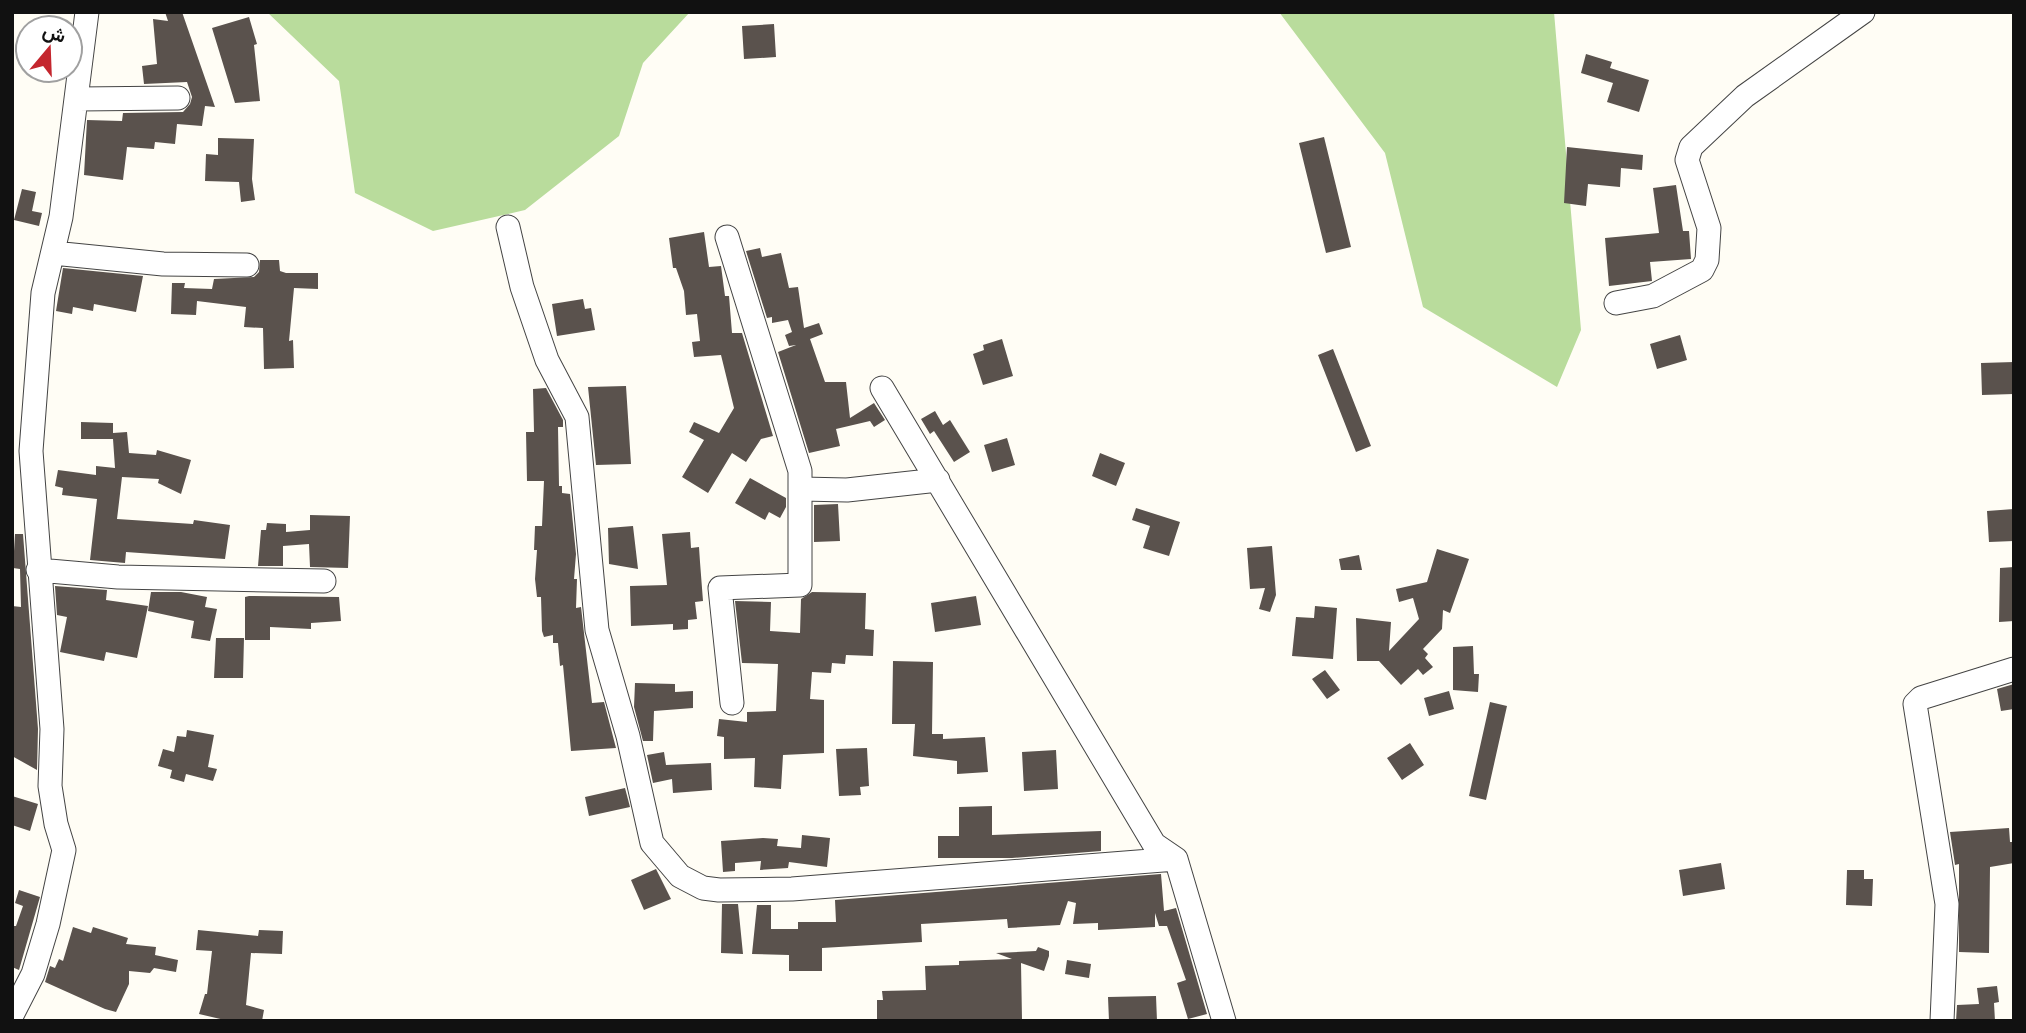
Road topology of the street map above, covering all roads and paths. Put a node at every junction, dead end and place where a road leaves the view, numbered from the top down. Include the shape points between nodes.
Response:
1 (87, 12) edge
2 (1863, 12) edge
3 (178, 98) dead end
4 (78, 99) junction
5 (508, 227) dead end
6 (727, 237) dead end
7 (52, 253) junction
8 (247, 264) dead end
9 (1616, 303) dead end
10 (882, 388) dead end
11 (938, 480) junction
12 (802, 489) junction
13 (38, 570) junction
14 (324, 581) dead end
15 (2014, 669) edge
16 (732, 703) dead end
17 (1176, 859) junction
18 (12, 1015) edge
19 (1224, 1021) edge
20 (1942, 1021) edge

1 - 4 street
2 - 9 street via 1745,96 1690,147 1687,160 1709,228 1707,260 1702,270 1653,296
3 - 4 street
4 - 7 street
5 - 17 street via 547,360 577,416 597,630 628,736 652,843 680,876 703,888 719,890 792,889
6 - 12 street
7 - 8 street via 163,264
7 - 13 street via 41,306 31,438
10 - 11 street
11 - 12 street via 847,490
11 - 17 street via 1154,844
12 - 16 street via 800,585 720,588
13 - 14 street via 118,577
13 - 18 street via 52,729 50,786 64,850 33,974
15 - 20 street via 1915,704 1947,904
17 - 19 street

